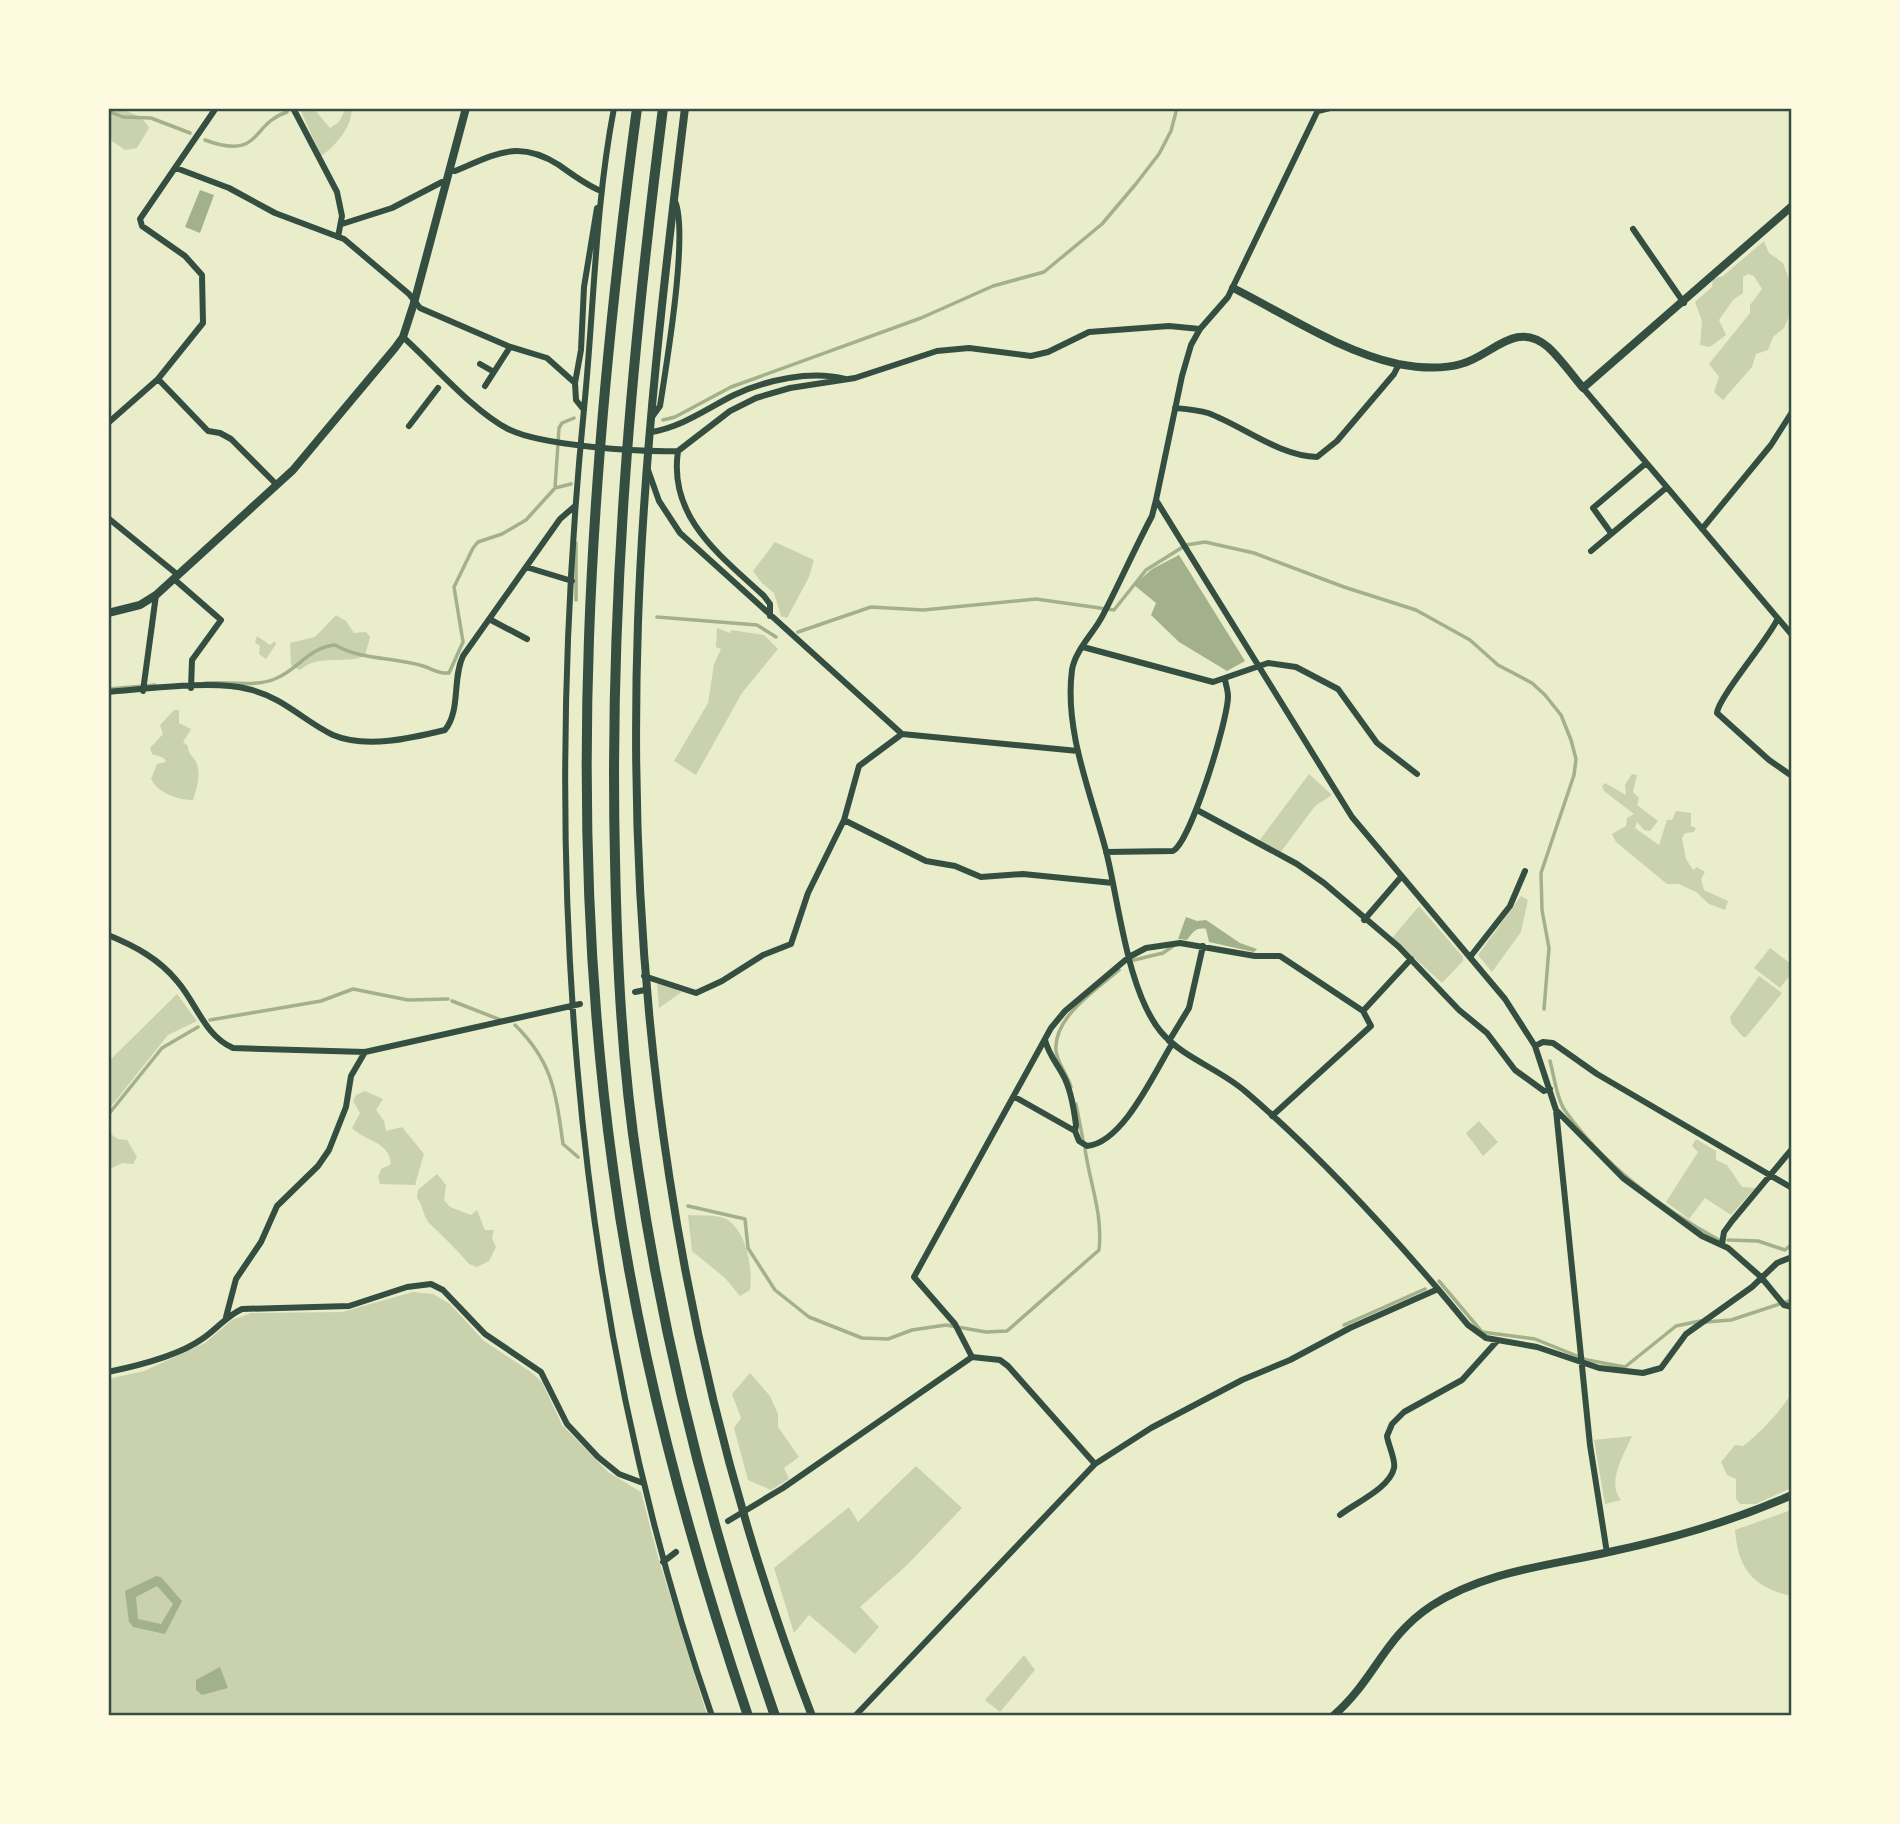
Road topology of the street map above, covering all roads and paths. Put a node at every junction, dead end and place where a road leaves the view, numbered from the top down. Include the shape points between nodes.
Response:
1 (216, 108) edge
2 (293, 108) edge
3 (466, 108) edge
4 (614, 108) edge
5 (637, 108) edge
6 (663, 108) edge
7 (685, 108) edge
8 (1330, 108) edge
9 (1319, 110) edge
10 (176, 168) junction
11 (450, 170) junction
12 (446, 183) junction
13 (601, 194) junction
14 (1791, 206) edge
15 (342, 224) junction
16 (1633, 229) dead end
17 (338, 237) junction
18 (1233, 288) junction
19 (414, 303) junction
20 (1684, 303) junction
21 (1200, 329) junction
22 (403, 337) junction
23 (510, 347) junction
24 (480, 364) dead end
25 (1399, 364) junction
26 (494, 372) junction
27 (158, 379) junction
28 (845, 379) junction
29 (575, 383) junction
30 (485, 386) dead end
31 (438, 388) dead end
32 (1583, 388) junction
33 (1175, 408) junction
34 (584, 410) junction
35 (1791, 412) edge
36 (108, 423) edge
37 (409, 426) dead end
38 (651, 432) junction
39 (674, 451) junction
40 (1646, 464) junction
41 (648, 470) junction
42 (277, 485) junction
43 (1666, 488) junction
44 (1156, 500) junction
45 (575, 506) junction
46 (108, 518) edge
47 (1702, 529) junction
48 (1612, 533) junction
49 (1591, 551) dead end
50 (526, 567) junction
51 (176, 577) junction
52 (572, 581) junction
53 (156, 595) junction
54 (108, 613) edge
55 (770, 616) junction
56 (491, 620) junction
57 (1777, 620) junction
58 (1791, 635) edge
59 (527, 639) dead end
60 (1083, 646) junction
61 (1258, 666) junction
62 (1225, 680) junction
63 (191, 684) junction
64 (143, 691) junction
65 (108, 692) edge
66 (902, 734) junction
67 (1078, 751) junction
68 (1417, 774) dead end
69 (1791, 776) edge
70 (1197, 810) junction
71 (844, 820) junction
72 (1106, 852) junction
73 (1525, 871) dead end
74 (1401, 877) junction
75 (1113, 883) junction
76 (1364, 920) junction
77 (108, 936) edge
78 (1203, 946) junction
79 (1129, 957) junction
80 (1470, 957) junction
81 (1411, 959) junction
82 (644, 976) junction
83 (576, 1005) junction
84 (1363, 1012) junction
85 (1045, 1040) junction
86 (1170, 1042) junction
87 (1535, 1046) junction
88 (365, 1052) junction
89 (1550, 1089) junction
90 (1015, 1097) junction
91 (1556, 1110) junction
92 (1272, 1116) junction
93 (1075, 1131) junction
94 (1791, 1149) edge
95 (1771, 1175) junction
96 (1791, 1188) edge
97 (1722, 1244) junction
98 (1791, 1257) edge
99 (1761, 1277) junction
100 (1438, 1289) junction
101 (1786, 1305) edge
102 (226, 1317) junction
103 (1497, 1340) junction
104 (972, 1357) junction
105 (1581, 1362) junction
106 (108, 1372) edge
107 (1094, 1464) junction
108 (643, 1483) junction
109 (1791, 1495) edge
110 (743, 1512) junction
111 (1340, 1515) dead end
112 (728, 1521) dead end
113 (676, 1552) dead end
114 (1607, 1553) junction
115 (663, 1562) junction
116 (712, 1716) edge
117 (748, 1716) edge
118 (775, 1716) edge
119 (812, 1716) edge
120 (855, 1716) edge
121 (1333, 1716) edge

1 - 10 street
2 - 15 street via 337,191
3 - 11 street
4 - 13 street
5 - 117 highway via 601,429 589,644 594,982 612,1168 632,1285 683,1506
6 - 118 highway via 620,523 612,769 617,965 637,1166 679,1392 714,1526
7 - 38 street
8 - 9 street
9 - 18 street
10 - 17 street via 229,188 275,214
10 - 27 street via 140,222 202,275 203,323
11 - 12 street
11 - 13 street via 507,150 521,150 544,156
12 - 15 street
12 - 19 street
13 - 29 street via 584,287
13 - 34 street
14 - 20 street
15 - 17 street
16 - 20 street
17 - 19 street via 409,294
18 - 21 street
18 - 25 street via 1370,356
19 - 22 street
19 - 23 street
20 - 32 street
21 - 28 street via 1169,326 1089,332 1031,356 969,348 937,351
21 - 33 street via 1187,357
22 - 39 street via 497,422 524,435 542,441
22 - 42 street
23 - 26 street
23 - 29 street via 553,361
24 - 26 street
25 - 32 street via 1449,367 1471,361 1503,340 1524,338 1548,347
25 - 33 street via 1337,441 1317,457 1268,442 1206,412
26 - 30 street
27 - 36 street
27 - 42 street via 208,431 231,439
28 - 38 street via 831,375 776,382 739,393 682,424
28 - 39 street via 756,398
29 - 34 street via 576,400
31 - 37 street
32 - 40 street
33 - 44 street
34 - 45 street
35 - 47 street via 1771,445
38 - 41 street
39 - 55 street via 679,492 690,522 764,596
40 - 43 street
40 - 48 street via 1593,508
41 - 55 street via 659,501 680,533
41 - 82 street via 637,628
42 - 51 street
43 - 47 street
43 - 48 street
44 - 60 street via 1103,615
44 - 61 street
45 - 50 street via 560,519
45 - 52 street
46 - 51 street
47 - 57 street
48 - 49 street
50 - 52 street
50 - 56 street
51 - 53 street
51 - 63 street via 221,620 192,660
52 - 83 street via 566,764
53 - 54 street via 140,606
53 - 64 street
55 - 66 street
56 - 59 street
56 - 63 street via 458,665 445,730 364,741 333,735 288,705 249,689
57 - 58 street
57 - 69 street via 1717,713
60 - 62 street via 1207,681
60 - 67 street via 1072,674
61 - 62 street
61 - 68 street via 1286,663 1338,689 1377,743
61 - 74 street via 1339,798
62 - 70 street via 1227,708
63 - 64 street
64 - 65 street
66 - 67 street
66 - 71 street via 859,766
67 - 72 street
70 - 72 street via 1181,846 1173,851
70 - 76 street via 1311,873
71 - 75 street via 926,861 981,877 1023,874
71 - 82 street via 788,946 696,993
72 - 75 street
73 - 80 street via 1510,906
74 - 76 street
74 - 80 street
75 - 79 street
76 - 81 street
77 - 88 street via 163,966 209,1031 233,1048
78 - 79 street via 1163,944
78 - 84 street via 1280,956
78 - 86 street via 1189,1007
79 - 85 street via 1065,1010
79 - 86 street via 1146,1008
80 - 87 street
81 - 84 street
81 - 89 street via 1487,1033 1515,1070 1544,1091
82 - 110 street via 640,991 677,1236
83 - 88 street
83 - 108 street via 593,1197
84 - 92 street via 1371,1026
85 - 90 street
85 - 93 street via 1050,1059 1068,1088
86 - 92 street via 1232,1081
86 - 93 street via 1131,1112 1107,1138 1087,1146
87 - 89 street
87 - 95 street via 1553,1043 1597,1074
88 - 102 street via 351,1076 346,1107 329,1150 277,1206 261,1242 236,1279
89 - 91 street
90 - 93 street
90 - 104 street via 914,1277 956,1327
91 - 97 street via 1623,1178 1702,1236
91 - 105 street
92 - 100 street via 1356,1196
94 - 95 street
95 - 96 street
95 - 97 street via 1732,1221
97 - 99 street
98 - 99 street
99 - 101 street
99 - 105 street via 1686,1334 1661,1368 1633,1373
100 - 103 street via 1468,1325
100 - 107 street via 1242,1380
102 - 106 street via 202,1339 148,1362
102 - 108 street via 242,1309 263,1307 349,1306 431,1284 443,1290 485,1334 541,1373 567,1424 598,1457 619,1474
103 - 105 street
103 - 111 street via 1462,1380 1397,1418 1387,1436 1395,1466 1392,1472
104 - 107 street via 1000,1360 1008,1366
104 - 110 street
105 - 114 street
107 - 120 street
108 - 115 street
109 - 114 street via 1728,1520
110 - 112 street
110 - 119 street
113 - 115 street
114 - 121 street via 1499,1575 1445,1598 1398,1632 1357,1694
115 - 116 street

